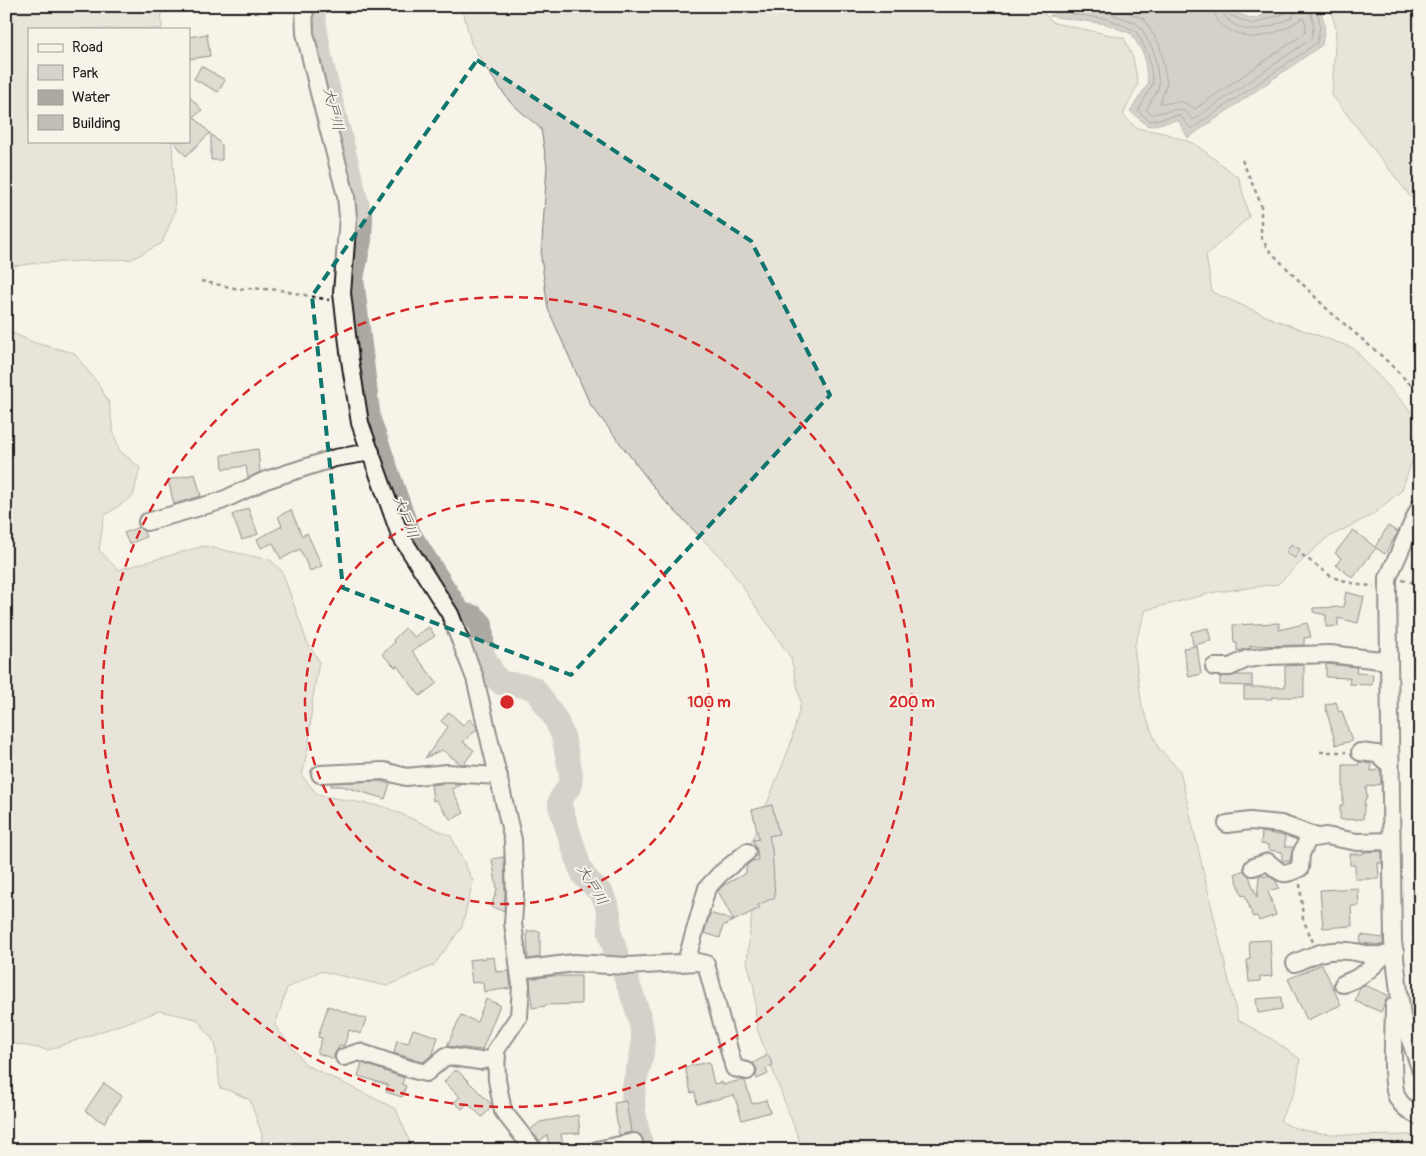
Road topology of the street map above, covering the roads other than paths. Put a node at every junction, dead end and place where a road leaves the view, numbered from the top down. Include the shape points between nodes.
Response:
1 (304, 6) edge
2 (370, 452) junction
3 (1420, 506) edge
4 (147, 522) dead end
5 (1388, 661) junction
6 (1214, 667) dead end
7 (1360, 752) road end
8 (1390, 765) junction
9 (320, 774) dead end
10 (499, 776) junction
11 (1227, 824) dead end
12 (1318, 837) junction
13 (1391, 841) junction
14 (747, 852) dead end
15 (1253, 867) dead end
16 (1388, 955) junction
17 (686, 962) junction
18 (1295, 963) dead end
19 (519, 970) junction
20 (1343, 984) dead end
21 (497, 1056) junction
22 (344, 1057) dead end
23 (1420, 1068) edge
24 (747, 1071) dead end
25 (1420, 1117) edge
26 (634, 1142) dead end
27 (534, 1150) edge
28 (597, 1150) edge

1 - 2 street via 305,33 346,196 348,217 342,293 360,423
2 - 4 street via 335,458 266,480 221,501
2 - 10 street via 400,535 450,614 475,678
3 - 5 street via 1388,578
5 - 6 street via 1330,654 1270,656 1247,659 1230,667
5 - 8 street
7 - 8 street via 1378,754
8 - 13 street
9 - 10 street via 384,771 406,777 447,773
10 - 19 street via 512,840 515,894 512,923
11 - 12 street via 1250,821 1281,824
12 - 13 street via 1357,842
12 - 15 street via 1308,838 1301,854 1300,868 1288,874 1281,873 1268,862
13 - 16 street
14 - 17 street via 707,888
16 - 18 street via 1318,952
16 - 20 street via 1369,972
16 - 23 street via 1402,1017
16 - 25 street via 1396,1096 1408,1111
17 - 19 street via 627,966 574,964
17 - 24 street via 706,964 734,1068
19 - 21 street via 519,1016 496,1050
21 - 22 street via 480,1060 446,1056 426,1073 359,1052
21 - 27 street via 497,1080 503,1111
26 - 28 street

